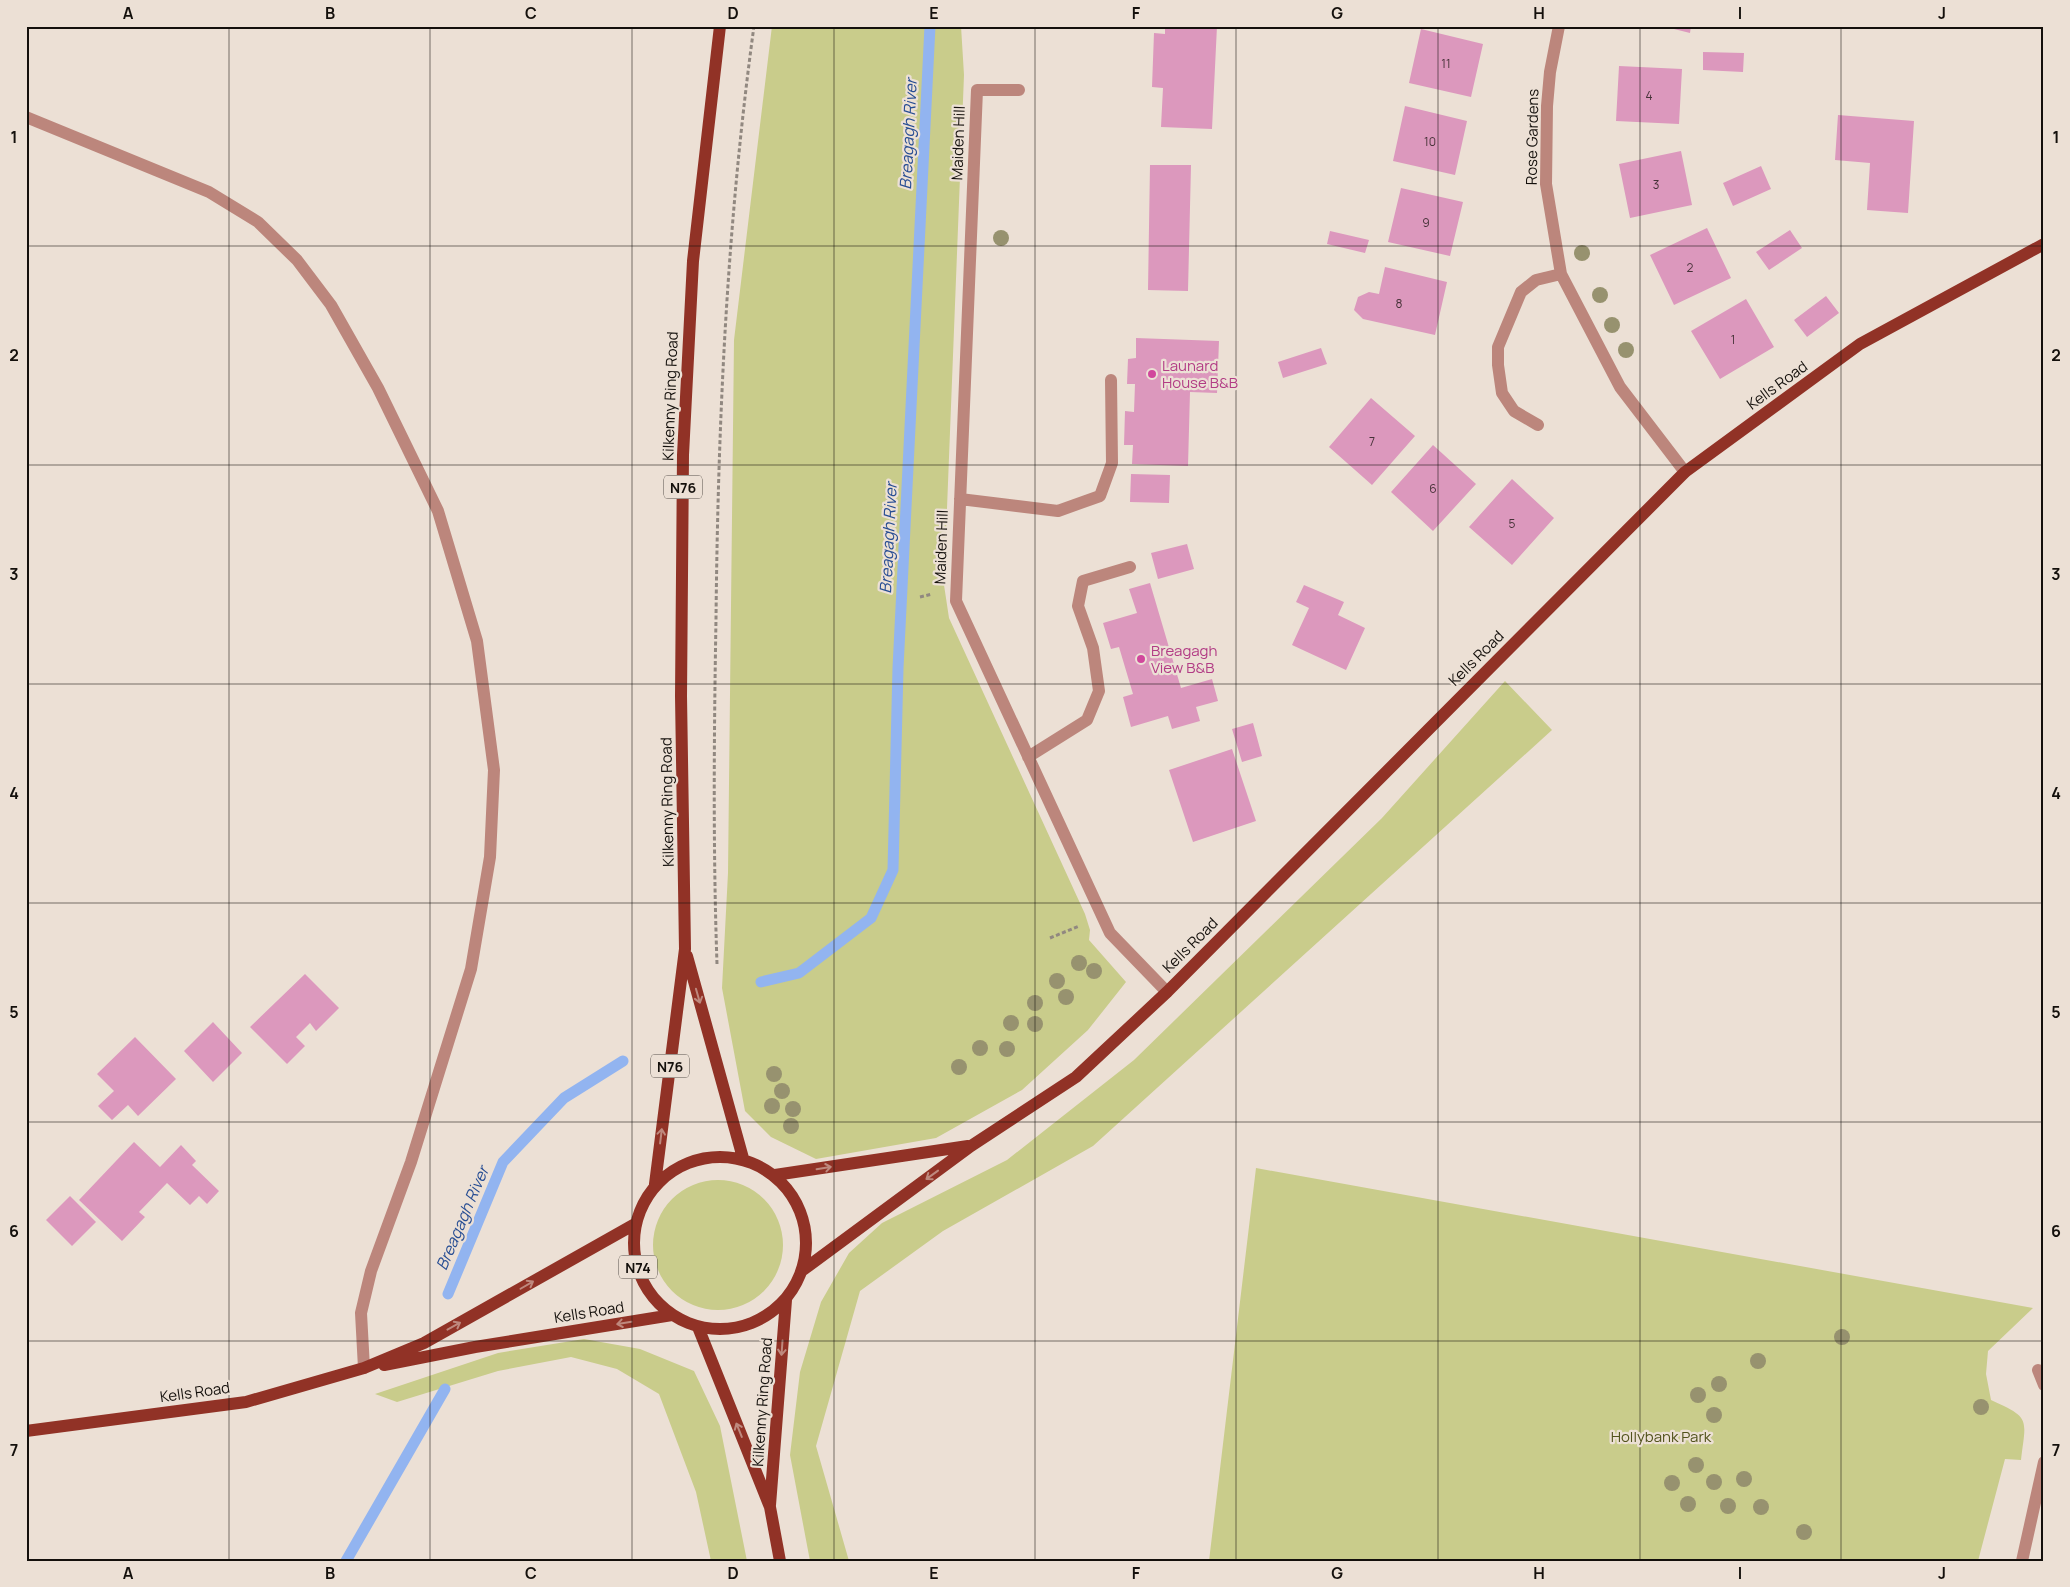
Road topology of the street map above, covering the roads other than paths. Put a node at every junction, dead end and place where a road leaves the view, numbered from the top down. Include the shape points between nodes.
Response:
1 (720, 26) edge
2 (1559, 29) edge
3 (1019, 90) dead end
4 (26, 117) edge
5 (2044, 244) edge
6 (1561, 274) junction
7 (1111, 380) dead end
8 (1538, 425) dead end
9 (1685, 472) junction
10 (960, 499) junction
11 (1130, 567) dead end
12 (1028, 757) junction
13 (685, 949) junction
14 (1167, 992) junction
15 (971, 1146) junction
16 (743, 1158) junction
17 (776, 1175) junction
18 (655, 1184) junction
19 (635, 1224) junction
20 (803, 1270) junction
21 (786, 1300) junction
22 (672, 1315) junction
23 (698, 1327) junction
24 (364, 1368) junction
25 (2038, 1370) dead end
26 (2044, 1385) edge
27 (26, 1431) edge
28 (2044, 1462) edge
29 (770, 1507) junction
30 (780, 1561) edge
31 (2022, 1561) edge

1 - 13 main road, Kilkenny Ring Road / N76 via 693,261 683,455 681,696
2 - 6 street, Rose Gardens via 1547,106 1546,184
3 - 10 street, Maiden Hill via 977,90
4 - 24 street via 209,192 258,222 297,260 331,305 378,388 438,511 477,641 494,770 490,857 471,969 411,1162 371,1271 361,1312
5 - 9 main road, Kells Road via 1860,344
6 - 8 street via 1536,280 1521,292 1498,347 1502,393 1514,410
6 - 9 street, Rose Gardens via 1620,387
7 - 10 street via 1112,463 1100,496 1058,511
9 - 14 main road, Kells Road
10 - 12 street, Maiden Hill via 956,601
11 - 12 street via 1083,581 1078,606 1093,648 1099,690 1088,720
12 - 14 street, Maiden Hill via 1110,933
13 -> 16 main road, Kilkenny Ring Road / N76
18 -> 13 main road, Kilkenny Ring Road / N76
14 - 15 main road, Kells Road via 1076,1076
17 -> 15 main road, Kells Road
15 -> 20 main road, Kells Road
16 - 17 main road, N74
16 - 18 main road, N74 via 716,1155 694,1159
17 - 20 main road, N74 via 796,1200 807,1232
18 - 19 main road, N74
19 - 22 main road, N74 via 635,1261 650,1295
24 -> 19 main road, Kells Road via 424,1343
20 - 21 main road, N74
21 - 23 main road, N74 via 758,1321 745,1326 730,1329
21 -> 29 main road, Kilkenny Ring Road
22 - 23 main road, N74
22 -> 24 main road, Kells Road
29 -> 23 main road, Kilkenny Ring Road
24 - 27 main road, Kells Road via 246,1402
25 - 26 street
28 - 31 street
29 - 30 main road, Kilkenny Ring Road

